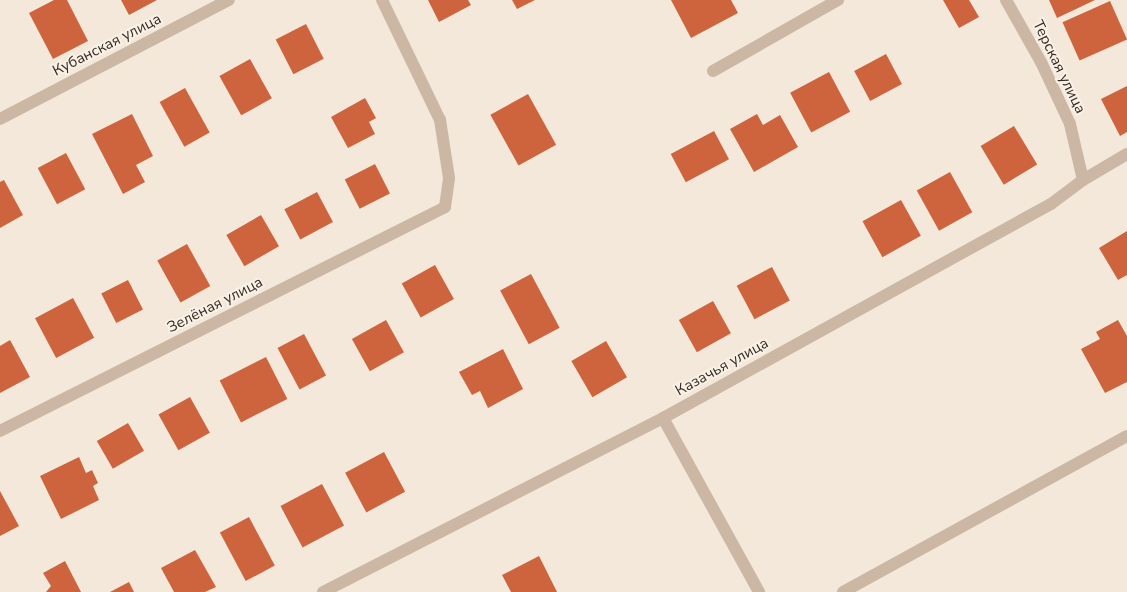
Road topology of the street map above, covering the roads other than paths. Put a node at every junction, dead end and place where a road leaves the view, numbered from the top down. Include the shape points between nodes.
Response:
1 (229, 0) edge
2 (382, 0) edge
3 (838, 0) edge
4 (1006, 0) edge
5 (713, 71) dead end
6 (0, 119) edge
7 (1127, 154) edge
8 (1082, 180) junction
9 (663, 418) junction
10 (0, 431) edge
11 (1127, 436) edge
12 (323, 592) edge
13 (759, 592) edge
14 (844, 592) edge

1 - 6 street, Кубанская улица
2 - 10 street, Зелёная улица via 440,120 449,178 445,207
3 - 5 street
4 - 8 street, Терская улица via 1041,62 1070,124
7 - 8 street, Казачья улица
8 - 9 street, Казачья улица via 1051,204
9 - 12 street, Казачья улица
9 - 13 street
11 - 14 street

